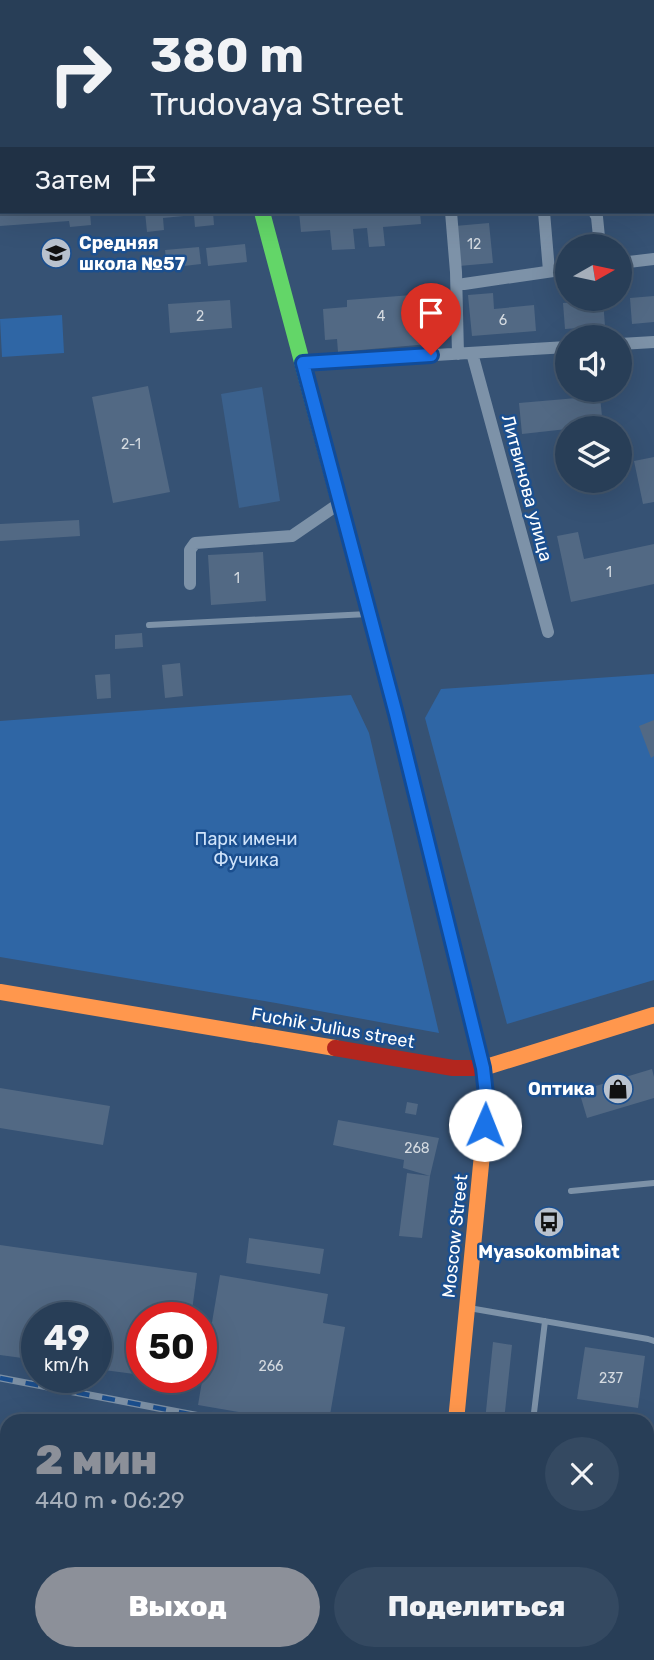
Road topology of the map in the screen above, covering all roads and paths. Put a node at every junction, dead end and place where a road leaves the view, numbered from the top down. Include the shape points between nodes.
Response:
1 (263, 214) edge
2 (451, 214) edge
3 (544, 214) edge
4 (595, 214) edge
5 (599, 234) edge
6 (654, 259) edge
7 (632, 262) edge
8 (555, 270) edge
9 (549, 271) junction
10 (464, 284) dead end
11 (654, 343) edge
12 (632, 344) edge
13 (555, 348) edge
14 (472, 353) junction
15 (458, 354) junction
16 (303, 363) junction
17 (340, 503) junction
18 (190, 584) dead end
19 (370, 614) junction
20 (149, 625) dead end
21 (548, 632) dead end
22 (0, 992) edge
23 (654, 1015) edge
24 (483, 1068) junction
25 (654, 1183) edge
26 (571, 1191) dead end
27 (467, 1308) junction
28 (545, 1321) junction
29 (654, 1341) edge
30 (457, 1414) edge
31 (534, 1414) edge

1 - 16 main road, Moscow Street
2 - 15 street
3 - 9 street
4 - 5 street
6 - 7 street
8 - 9 street
9 - 10 street
11 - 12 street
13 - 14 street
14 - 15 street
14 - 21 street, Литвинова улица
15 - 16 street
16 - 17 main road, Moscow Street
17 - 18 street via 292,536 195,543 190,550
17 - 19 main road, Moscow Street
19 - 20 lane
19 - 24 main road, Moscow Street
22 - 24 main road, Fuchik Julius street via 453,1068
23 - 24 main road, Fuchik Julius street
24 - 27 main road, Moscow Street via 487,1103
25 - 26 lane
27 - 28 lane
27 - 30 main road, Moscow Street
28 - 29 lane
28 - 31 lane

